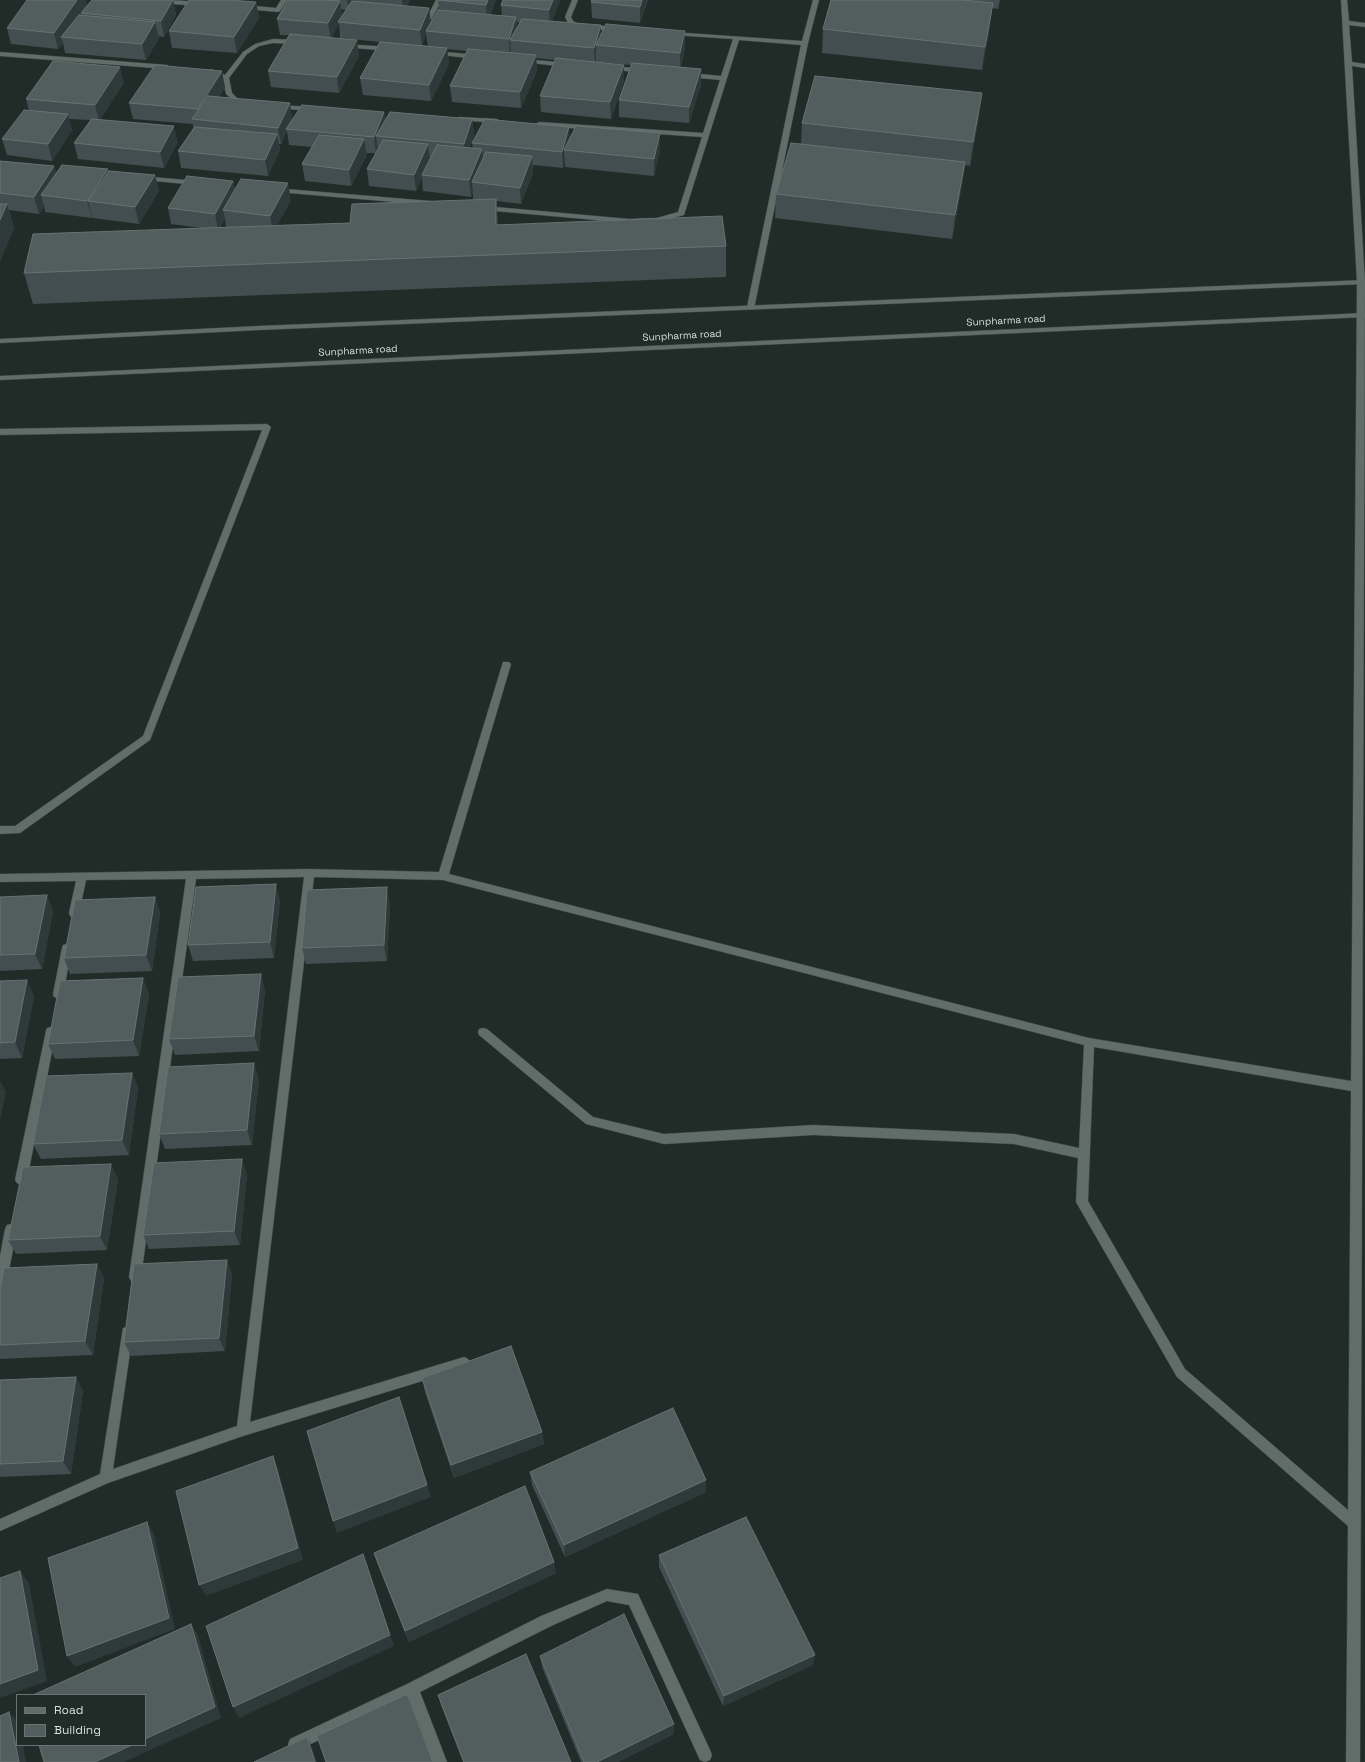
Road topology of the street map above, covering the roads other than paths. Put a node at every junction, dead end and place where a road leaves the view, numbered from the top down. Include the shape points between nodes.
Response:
1 (141, 0) edge
2 (284, 0) edge
3 (439, 0) edge
4 (575, 0) edge
5 (816, 0) edge
6 (1344, 0) edge
7 (210, 5) edge
8 (240, 7) edge
9 (429, 19) edge
10 (1346, 23) junction
11 (1365, 25) edge
12 (626, 29) edge
13 (665, 32) edge
14 (737, 37) junction
15 (309, 43) edge
16 (805, 43) junction
17 (333, 45) edge
18 (397, 50) edge
19 (429, 53) edge
20 (0, 54) edge
21 (485, 58) edge
22 (516, 60) edge
23 (1349, 64) junction
24 (572, 65) edge
25 (1365, 66) edge
26 (173, 68) edge
27 (604, 68) edge
28 (205, 70) edge
29 (652, 72) edge
30 (684, 74) edge
31 (226, 78) junction
32 (723, 78) junction
33 (251, 104) edge
34 (273, 106) edge
35 (320, 109) edge
36 (454, 118) edge
37 (501, 122) edge
38 (532, 124) edge
39 (706, 135) junction
40 (135, 177) edge
41 (207, 184) edge
42 (270, 189) edge
43 (438, 204) edge
44 (477, 208) edge
45 (1363, 282) edge
46 (751, 307) junction
47 (1363, 315) edge
48 (0, 341) edge
49 (0, 378) edge
50 (0, 432) edge
51 (506, 664) dead end
52 (0, 830) edge
53 (310, 873) junction
54 (192, 875) junction
55 (82, 876) junction
56 (443, 876) junction
57 (0, 878) edge
58 (72, 923) edge
59 (69, 938) edge
60 (55, 1008) edge
61 (52, 1023) edge
62 (483, 1032) dead end
63 (1089, 1042) junction
64 (1357, 1087) junction
65 (1084, 1154) junction
66 (18, 1193) edge
67 (14, 1216) edge
68 (0, 1286) edge
69 (133, 1290) edge
70 (128, 1321) edge
71 (464, 1363) edge
72 (243, 1430) junction
73 (106, 1478) junction
74 (1354, 1523) junction
75 (0, 1525) edge
76 (412, 1688) junction
77 (285, 1749) edge
78 (705, 1755) dead end
79 (440, 1762) edge
80 (1353, 1762) edge

1 - 7 street
2 - 8 street via 278,10
3 - 9 street
4 - 12 street via 568,17 570,22 578,26
5 - 16 street
6 - 10 street
10 - 11 street
10 - 23 street
13 - 14 street
14 - 16 street
14 - 32 street
15 - 31 street via 273,41 257,45 245,53
16 - 46 street
17 - 18 street
19 - 21 street
20 - 26 street
22 - 24 street
23 - 25 street
23 - 45 street
27 - 29 street
28 - 31 street
30 - 32 street
31 - 33 street via 229,94 237,102
32 - 39 street
34 - 35 street
36 - 37 street
38 - 39 street
39 - 44 street via 681,213 657,220 628,221
40 - 41 street
42 - 43 street
45 - 46 street, Sunpharma road
45 - 47 street
46 - 48 street, Sunpharma road
47 - 49 street, Sunpharma road
47 - 64 street
50 - 52 street via 267,427 147,738 17,830
51 - 56 street
53 - 54 street
53 - 56 street
53 - 72 street
54 - 55 street
54 - 69 street
55 - 57 street
55 - 58 street
56 - 63 street
59 - 60 street
61 - 66 street
62 - 65 street via 590,1121 664,1140 813,1130 1014,1140
63 - 64 street
63 - 65 street
64 - 74 street
65 - 74 street via 1082,1202 1181,1373
67 - 68 street
70 - 73 street
71 - 72 street
72 - 73 street
73 - 75 street
74 - 80 street
76 - 77 street
76 - 78 street via 546,1621 607,1595 633,1599
76 - 79 street

